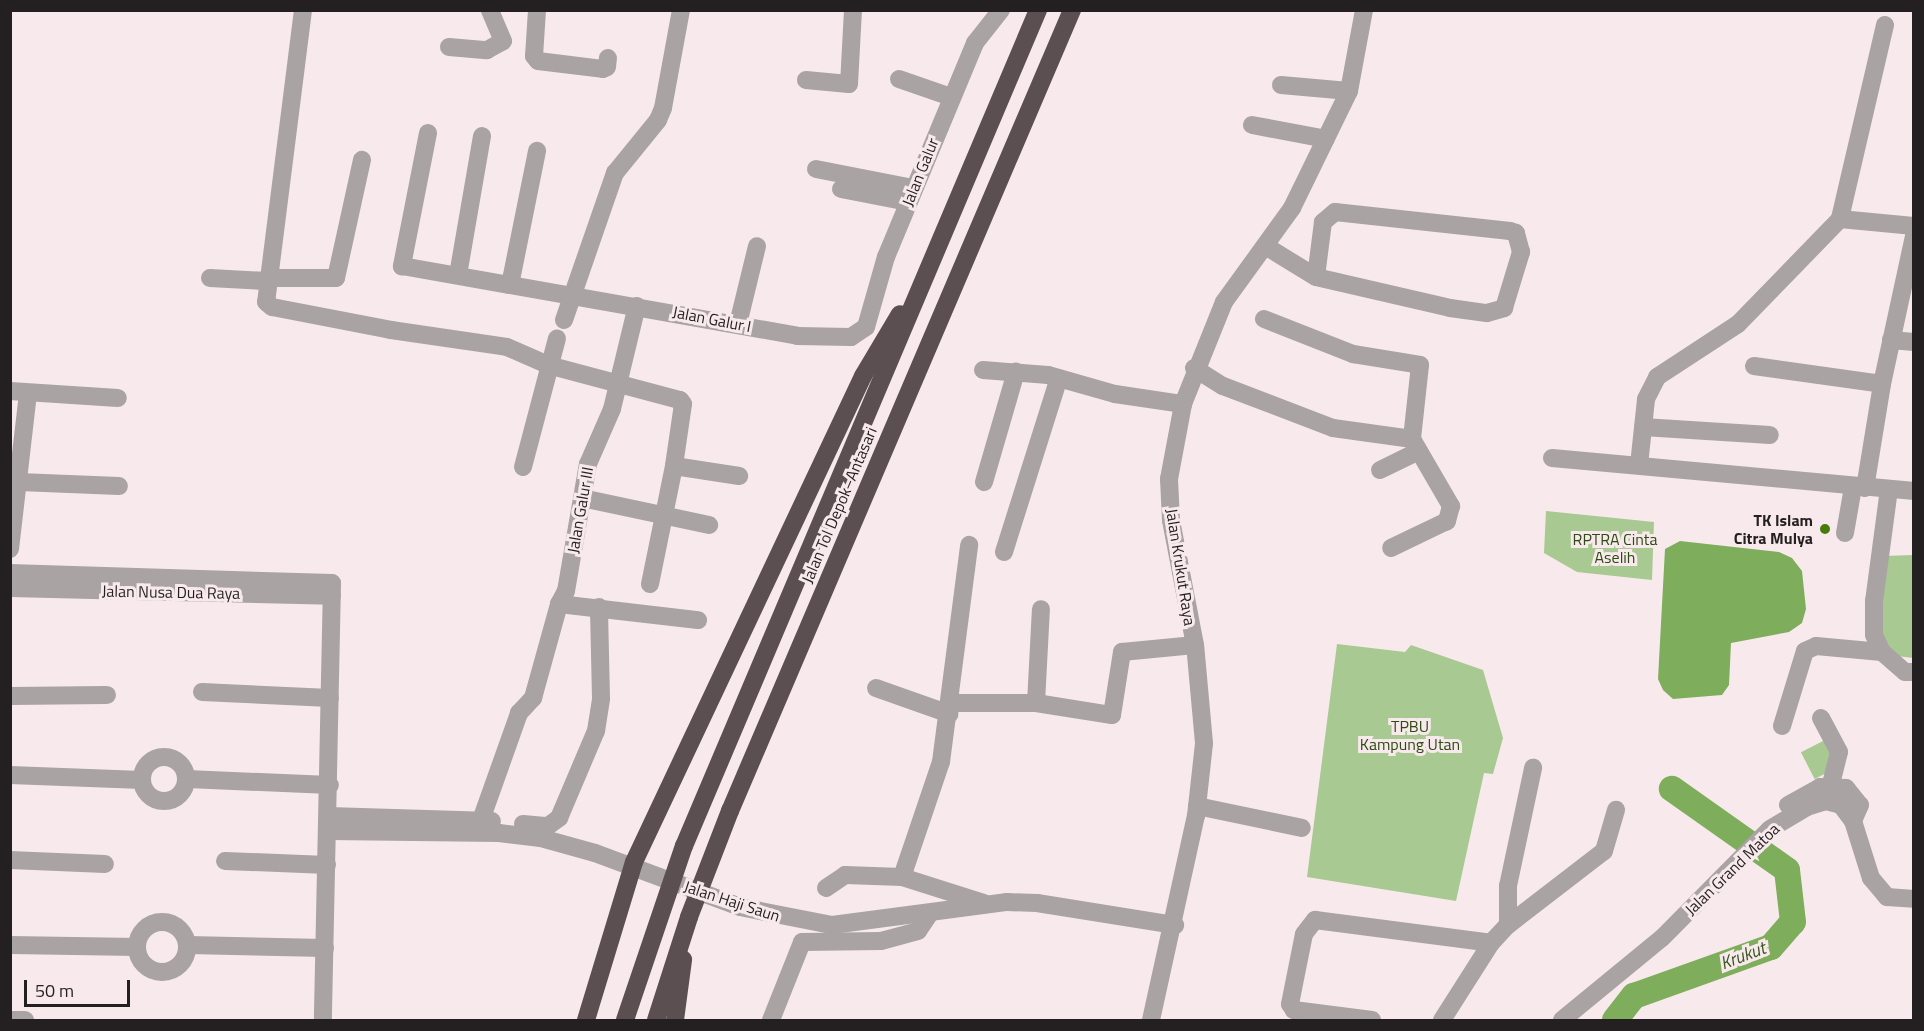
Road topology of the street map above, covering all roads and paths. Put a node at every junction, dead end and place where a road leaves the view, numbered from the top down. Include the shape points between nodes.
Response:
1 (303, 10) edge
2 (490, 10) edge
3 (537, 10) edge
4 (681, 10) edge
5 (853, 10) edge
6 (1001, 10) edge
7 (1038, 10) edge
8 (1072, 10) edge
9 (1364, 10) edge
10 (1885, 25) dead end
11 (449, 47) dead end
12 (608, 58) dead end
13 (898, 78) dead end
14 (806, 80) dead end
15 (1281, 85) dead end
16 (1348, 92) junction
17 (951, 97) junction
18 (1252, 125) dead end
19 (428, 133) dead end
20 (482, 136) dead end
21 (1326, 139) junction
22 (537, 151) dead end
23 (362, 160) dead end
24 (816, 170) dead end
25 (841, 189) dead end
26 (911, 195) junction
27 (1840, 219) junction
28 (1914, 226) edge
29 (1914, 236) edge
30 (757, 246) dead end
31 (1267, 247) junction
32 (936, 255) junction
33 (458, 275) junction
34 (1317, 276) junction
35 (210, 278) dead end
36 (266, 279) junction
37 (510, 285) junction
38 (573, 294) junction
39 (637, 306) junction
40 (1264, 319) dead end
41 (564, 320) dead end
42 (738, 324) junction
43 (851, 337) joint
44 (557, 338) dead end
45 (1891, 340) junction
46 (1914, 342) edge
47 (548, 365) junction
48 (1754, 366) dead end
49 (1194, 368) junction
50 (983, 370) dead end
51 (1016, 372) junction
52 (1059, 378) junction
53 (616, 383) junction
54 (1882, 384) junction
55 (19, 392) edge
56 (118, 398) dead end
57 (1183, 404) junction
58 (1643, 427) junction
59 (1770, 435) dead end
60 (1416, 445) junction
61 (1552, 458) dead end
62 (1639, 465) junction
63 (523, 466) dead end
64 (674, 466) junction
65 (1380, 470) dead end
66 (739, 476) dead end
67 (19, 482) junction
68 (984, 482) dead end
69 (119, 486) dead end
70 (1859, 488) junction
71 (1889, 489) junction
72 (1914, 491) edge
73 (582, 498) junction
74 (664, 518) junction
75 (709, 525) dead end
76 (1845, 533) dead end
77 (969, 546) dead end
78 (1392, 548) dead end
79 (10, 549) edge
80 (1004, 552) dead end
81 (10, 573) edge
82 (650, 584) dead end
83 (10, 588) edge
84 (332, 589) junction
85 (559, 604) junction
86 (599, 607) junction
87 (1041, 609) dead end
88 (698, 620) dead end
89 (1195, 645) junction
90 (1882, 652) junction
91 (1914, 672) edge
92 (876, 688) dead end
93 (202, 692) dead end
94 (107, 695) dead end
95 (10, 696) edge
96 (330, 698) junction
97 (1036, 703) junction
98 (950, 709) junction
99 (1821, 718) dead end
100 (1782, 726) dead end
101 (1533, 768) dead end
102 (10, 776) edge
103 (187, 779) junction
104 (142, 780) junction
105 (330, 785) junction
106 (1830, 787) junction
107 (1197, 806) junction
108 (1616, 810) dead end
109 (481, 820) junction
110 (1853, 821) junction
111 (329, 824) junction
112 (1302, 828) dead end
113 (1770, 829) junction
114 (10, 860) edge
115 (225, 861) dead end
116 (105, 864) dead end
117 (327, 865) junction
118 (902, 877) junction
119 (826, 888) dead end
120 (1914, 899) edge
121 (989, 905) junction
122 (930, 913) junction
123 (689, 917) junction
124 (1175, 925) junction
125 (1508, 926) junction
126 (1491, 943) junction
127 (10, 945) edge
128 (188, 945) junction
129 (137, 947) junction
130 (325, 948) junction
131 (10, 1020) edge
132 (25, 1020) edge
133 (323, 1020) edge
134 (586, 1020) edge
135 (625, 1020) edge
136 (656, 1020) edge
137 (675, 1020) edge
138 (771, 1020) edge
139 (1151, 1020) edge
140 (1372, 1020) edge
141 (1442, 1020) edge
142 (1562, 1020) edge

1 - 36 street
2 - 11 street via 503,42 488,50
3 - 12 street via 534,56 538,61 603,69
4 - 38 street via 663,108 658,120 615,173
5 - 14 street via 849,84
6 - 17 street, Jalan Galur via 975,43
7 - 32 highway, Jalan Tol Depok–Antasari
8 - 123 highway, Jalan Tol Depok–Antasari via 735,800
9 - 16 street, Jalan Krukut Raya
10 - 27 street
13 - 17 street
15 - 16 street
16 - 21 street, Jalan Krukut Raya
17 - 26 street, Jalan Galur
18 - 21 street
19 - 33 street, Jalan Galur I via 402,266
20 - 33 street
21 - 31 street, Jalan Krukut Raya via 1292,208
22 - 37 street
23 - 36 street via 336,278
24 - 26 street
25 - 26 street
26 - 43 street, Jalan Galur via 886,257 873,312 866,327
27 - 28 street
27 - 58 street via 1738,324 1657,377 1646,399
29 - 45 street
30 - 42 street
31 - 34 street
31 - 49 street, Jalan Krukut Raya via 1224,302
32 - 134 highway via 863,375 634,862
32 - 135 highway, Jalan Tol Depok–Antasari via 684,846
33 - 37 street, Jalan Galur I
34 - 34 street via 1487,313 1504,308 1521,252 1516,233 1510,231 1335,212 1323,222
35 - 36 street
36 - 47 street via 264,296 272,307 391,330 507,346
37 - 38 street, Jalan Galur I
38 - 39 street, Jalan Galur I
38 - 41 street
39 - 42 street, Jalan Galur I
39 - 53 street, Jalan Galur III
40 - 60 street via 1353,354 1420,365
42 - 43 street, Jalan Galur I via 797,336
44 - 47 street
45 - 46 street
45 - 54 street
47 - 53 street
47 - 63 street
48 - 54 street
49 - 57 street, Jalan Krukut Raya
49 - 60 street via 1223,386 1334,428
50 - 51 street
51 - 52 street
51 - 68 street
52 - 57 street via 1115,394
52 - 80 street
53 - 64 street via 682,401
53 - 73 street, Jalan Galur III via 612,409 590,459
54 - 70 street
55 - 56 street
55 - 67 street
57 - 89 street, Jalan Krukut Raya via 1169,480 1171,520
58 - 59 street
58 - 62 street
60 - 65 street
60 - 78 street via 1451,506 1447,521
61 - 62 street
62 - 70 street
64 - 66 street
64 - 74 street
67 - 69 street
67 - 79 street
70 - 71 street
70 - 76 street
71 - 72 street
71 - 90 street via 1874,601 1874,635
73 - 74 street
73 - 85 street, Jalan Galur III via 566,591
74 - 75 street
74 - 82 street
77 - 98 street
81 - 84 street, Jalan Nusa Dua Raya
83 - 84 street, Jalan Nusa Dua Raya
84 - 96 street
85 - 86 street
85 - 109 street, Jalan Galur III via 534,698 519,713
86 - 88 street
86 - 109 street via 599,721 559,818 548,826
87 - 97 street
89 - 97 street via 1122,652 1113,715
89 - 107 street, Jalan Krukut Raya via 1204,712
90 - 91 street via 1905,672
90 - 100 street via 1816,646 1805,651
92 - 98 street
93 - 96 street
94 - 95 street
96 - 105 street
97 - 98 street
98 - 118 street via 942,762
99 - 106 street via 1839,752
101 - 125 street via 1508,886
102 - 104 street
103 - 104 street via 183,792 165,801 147,793
103 - 104 street via 182,764 168,756 146,765
103 - 105 street
105 - 111 street
106 - 110 street via 1846,788 1860,805
106 - 113 street via 1820,787 1790,803
107 - 112 street
107 - 124 street, Jalan Krukut Raya
108 - 125 street via 1604,851
109 - 111 street
110 - 113 street, Jalan Grand Matoa via 1841,805 1826,801 1807,807
110 - 120 street via 1871,878 1887,897
111 - 117 street
111 - 122 street, Jalan Haji Saun via 541,838 595,853 740,907 832,925
113 - 142 street, Jalan Grand Matoa via 1662,938
114 - 116 street
115 - 117 street
117 - 130 street
118 - 119 street via 845,875
118 - 121 street
121 - 122 street, Jalan Haji Saun
121 - 124 street, Jalan Haji Saun via 1037,903
122 - 138 street via 918,931 881,941 802,942
123 - 136 highway, Jalan Tol Depok–Antasari
123 - 137 highway
124 - 139 street, Jalan Krukut Raya
125 - 126 street
126 - 140 street via 1315,920 1304,934 1290,1004 1294,1010
126 - 141 street
127 - 129 street
128 - 129 street via 176,926 161,922 147,927
128 - 129 street via 183,962 168,972 150,970 143,964
128 - 130 street
130 - 133 street
131 - 132 street

